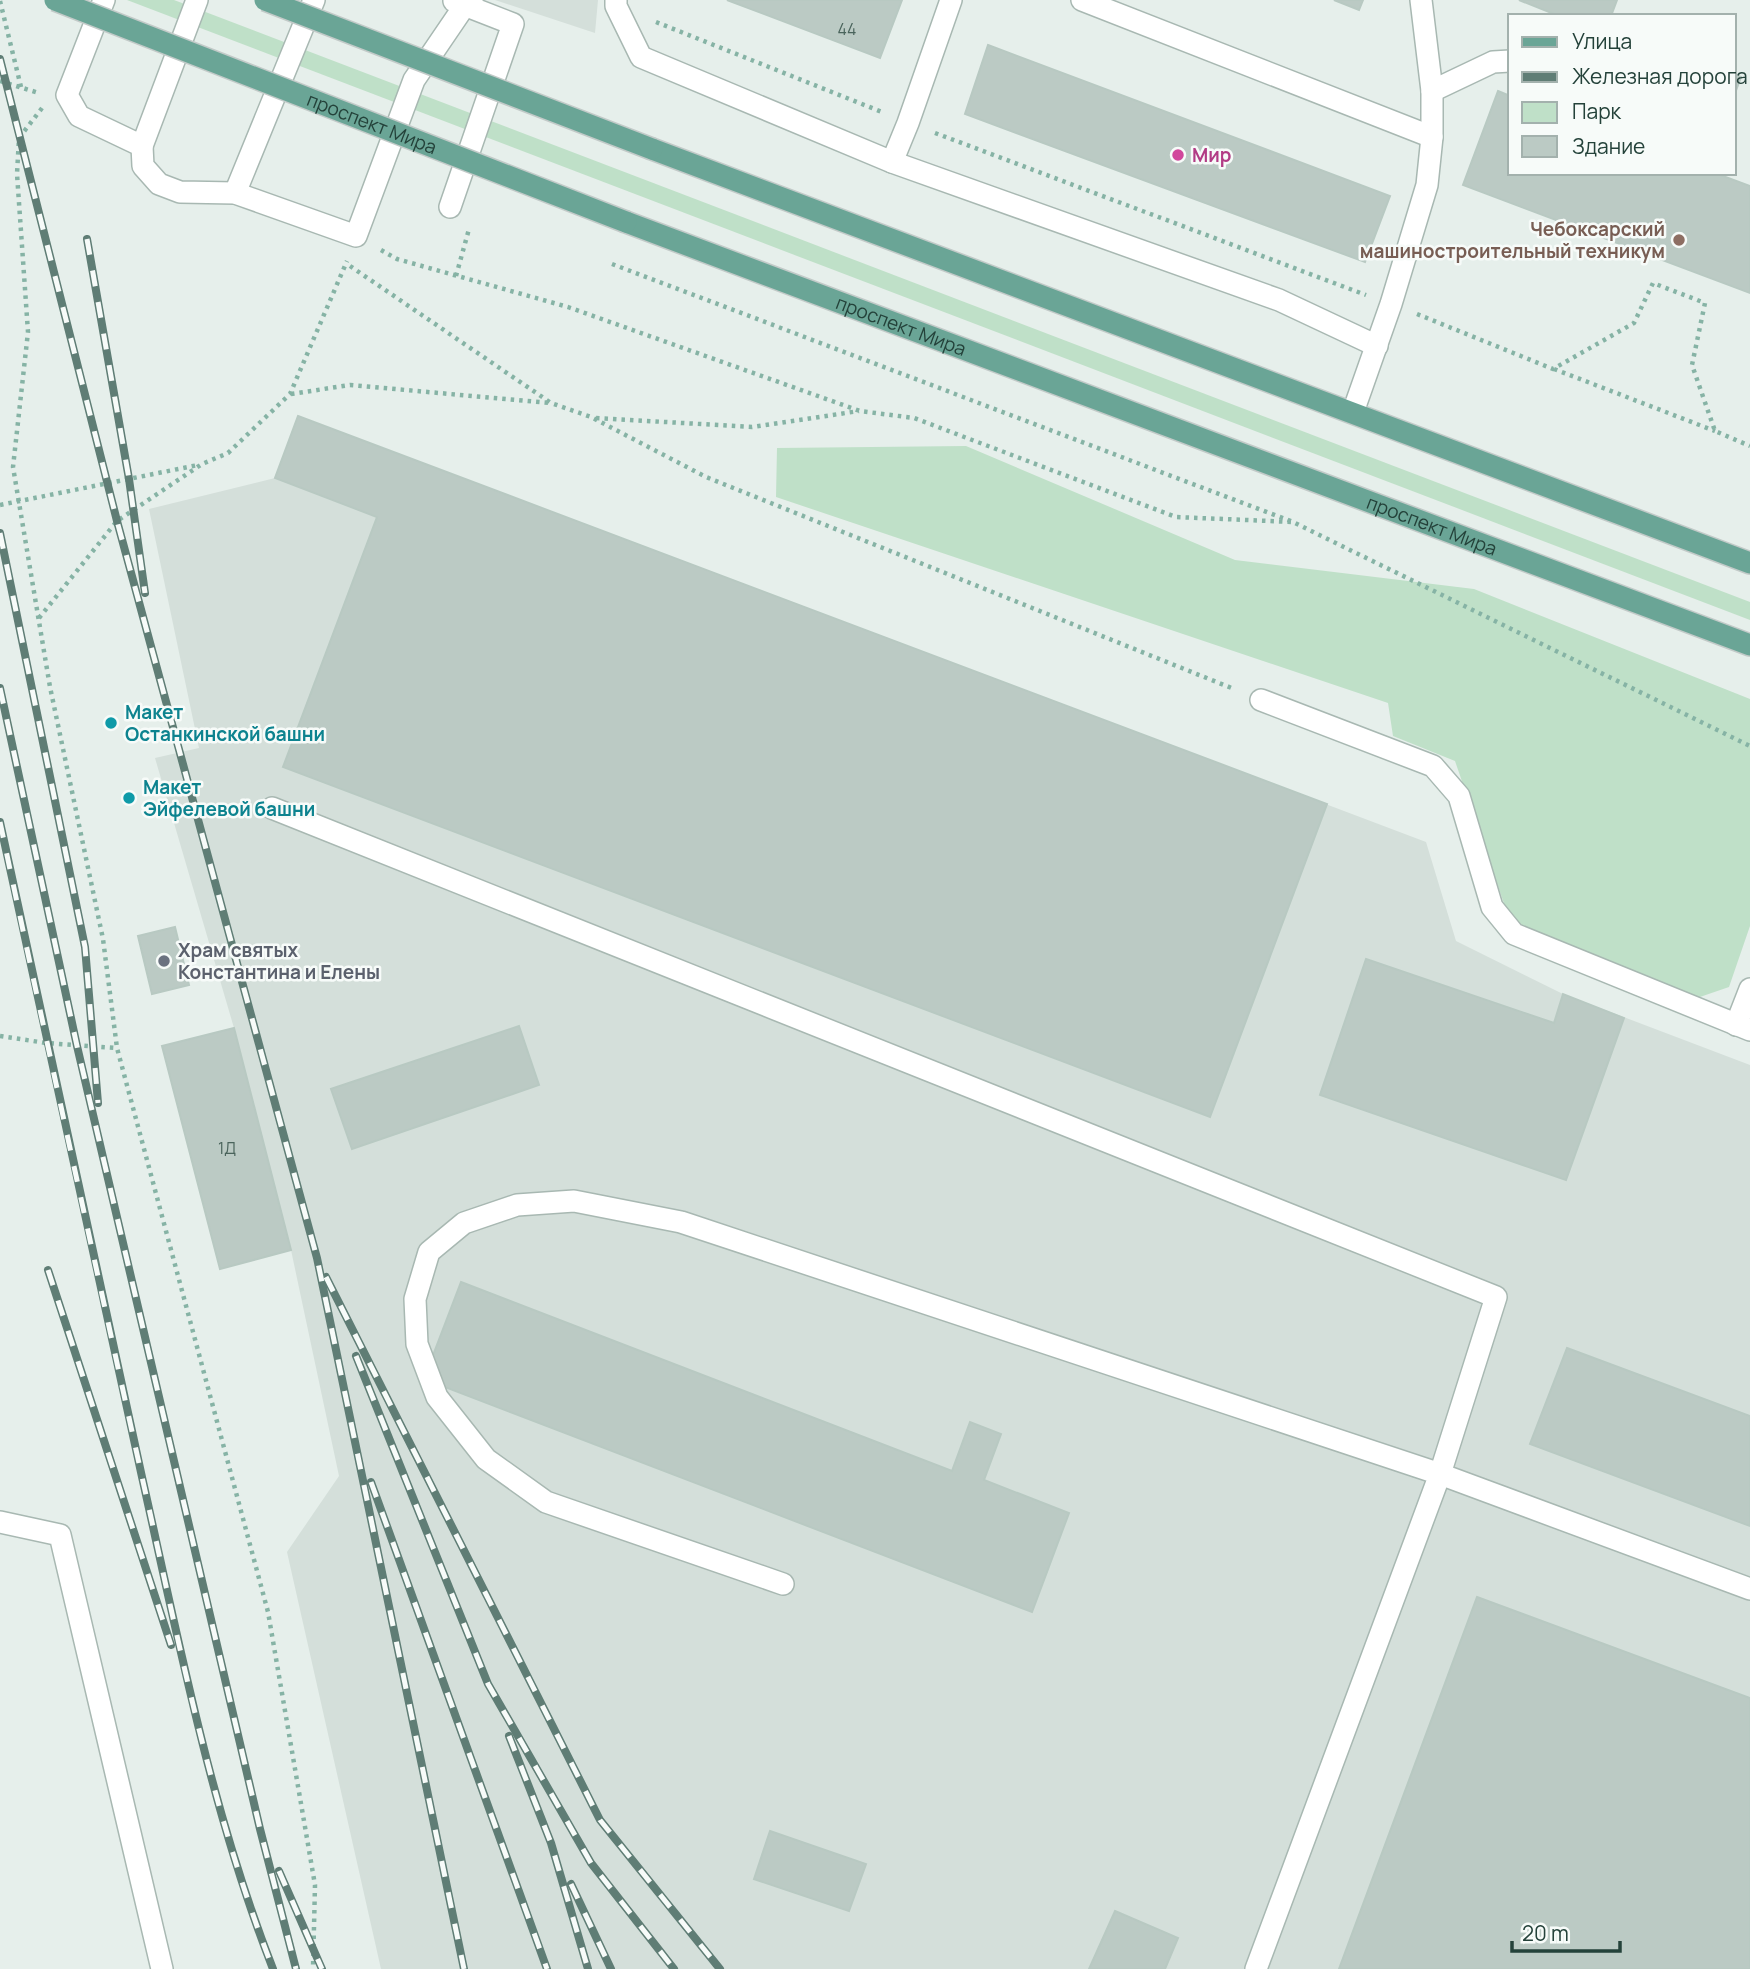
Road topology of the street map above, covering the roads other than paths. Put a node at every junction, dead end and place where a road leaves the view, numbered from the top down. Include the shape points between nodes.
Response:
1 (55, 0) edge
2 (104, 0) edge
3 (197, 0) edge
4 (265, 0) edge
5 (314, 0) edge
6 (951, 0) edge
7 (1082, 0) edge
8 (1421, 0) edge
9 (463, 2) edge
10 (616, 3) edge
11 (1508, 61) edge
12 (1432, 91) junction
13 (1432, 137) junction
14 (142, 146) junction
15 (892, 162) junction
16 (235, 193) junction
17 (450, 207) road end
18 (1377, 346) junction
19 (1353, 412) junction
20 (1750, 563) edge
21 (1750, 645) edge
22 (1261, 700) road end
23 (272, 808) dead end
24 (1750, 989) edge
25 (1743, 1027) edge
26 (1440, 1475) junction
27 (0, 1522) edge
28 (783, 1584) dead end
29 (1750, 1589) edge
30 (162, 1969) edge
31 (1256, 1969) edge

1 - 21 main road, проспект Мира, bridge via 626,222
2 - 14 lane via 59,96 79,117
3 - 14 lane
4 - 19 main road, bridge
5 - 16 lane
6 - 15 lane
7 - 13 lane
8 - 12 lane
9 - 16 lane via 414,80 356,236
9 - 17 lane via 513,24
10 - 15 lane via 641,57
11 - 12 lane via 1493,62
12 - 13 lane
13 - 18 lane via 1427,185
14 - 16 lane via 143,166 159,184 180,192
15 - 18 lane via 1279,300
18 - 19 lane
19 - 20 main road
22 - 25 lane via 1433,766 1459,796 1492,907 1514,933
23 - 26 lane via 1496,1297
24 - 25 lane
26 - 28 lane via 681,1222 574,1200 517,1205 464,1223 429,1252 415,1298 417,1344 437,1397 486,1459 546,1502
26 - 29 lane
26 - 31 lane
27 - 30 lane via 60,1535

